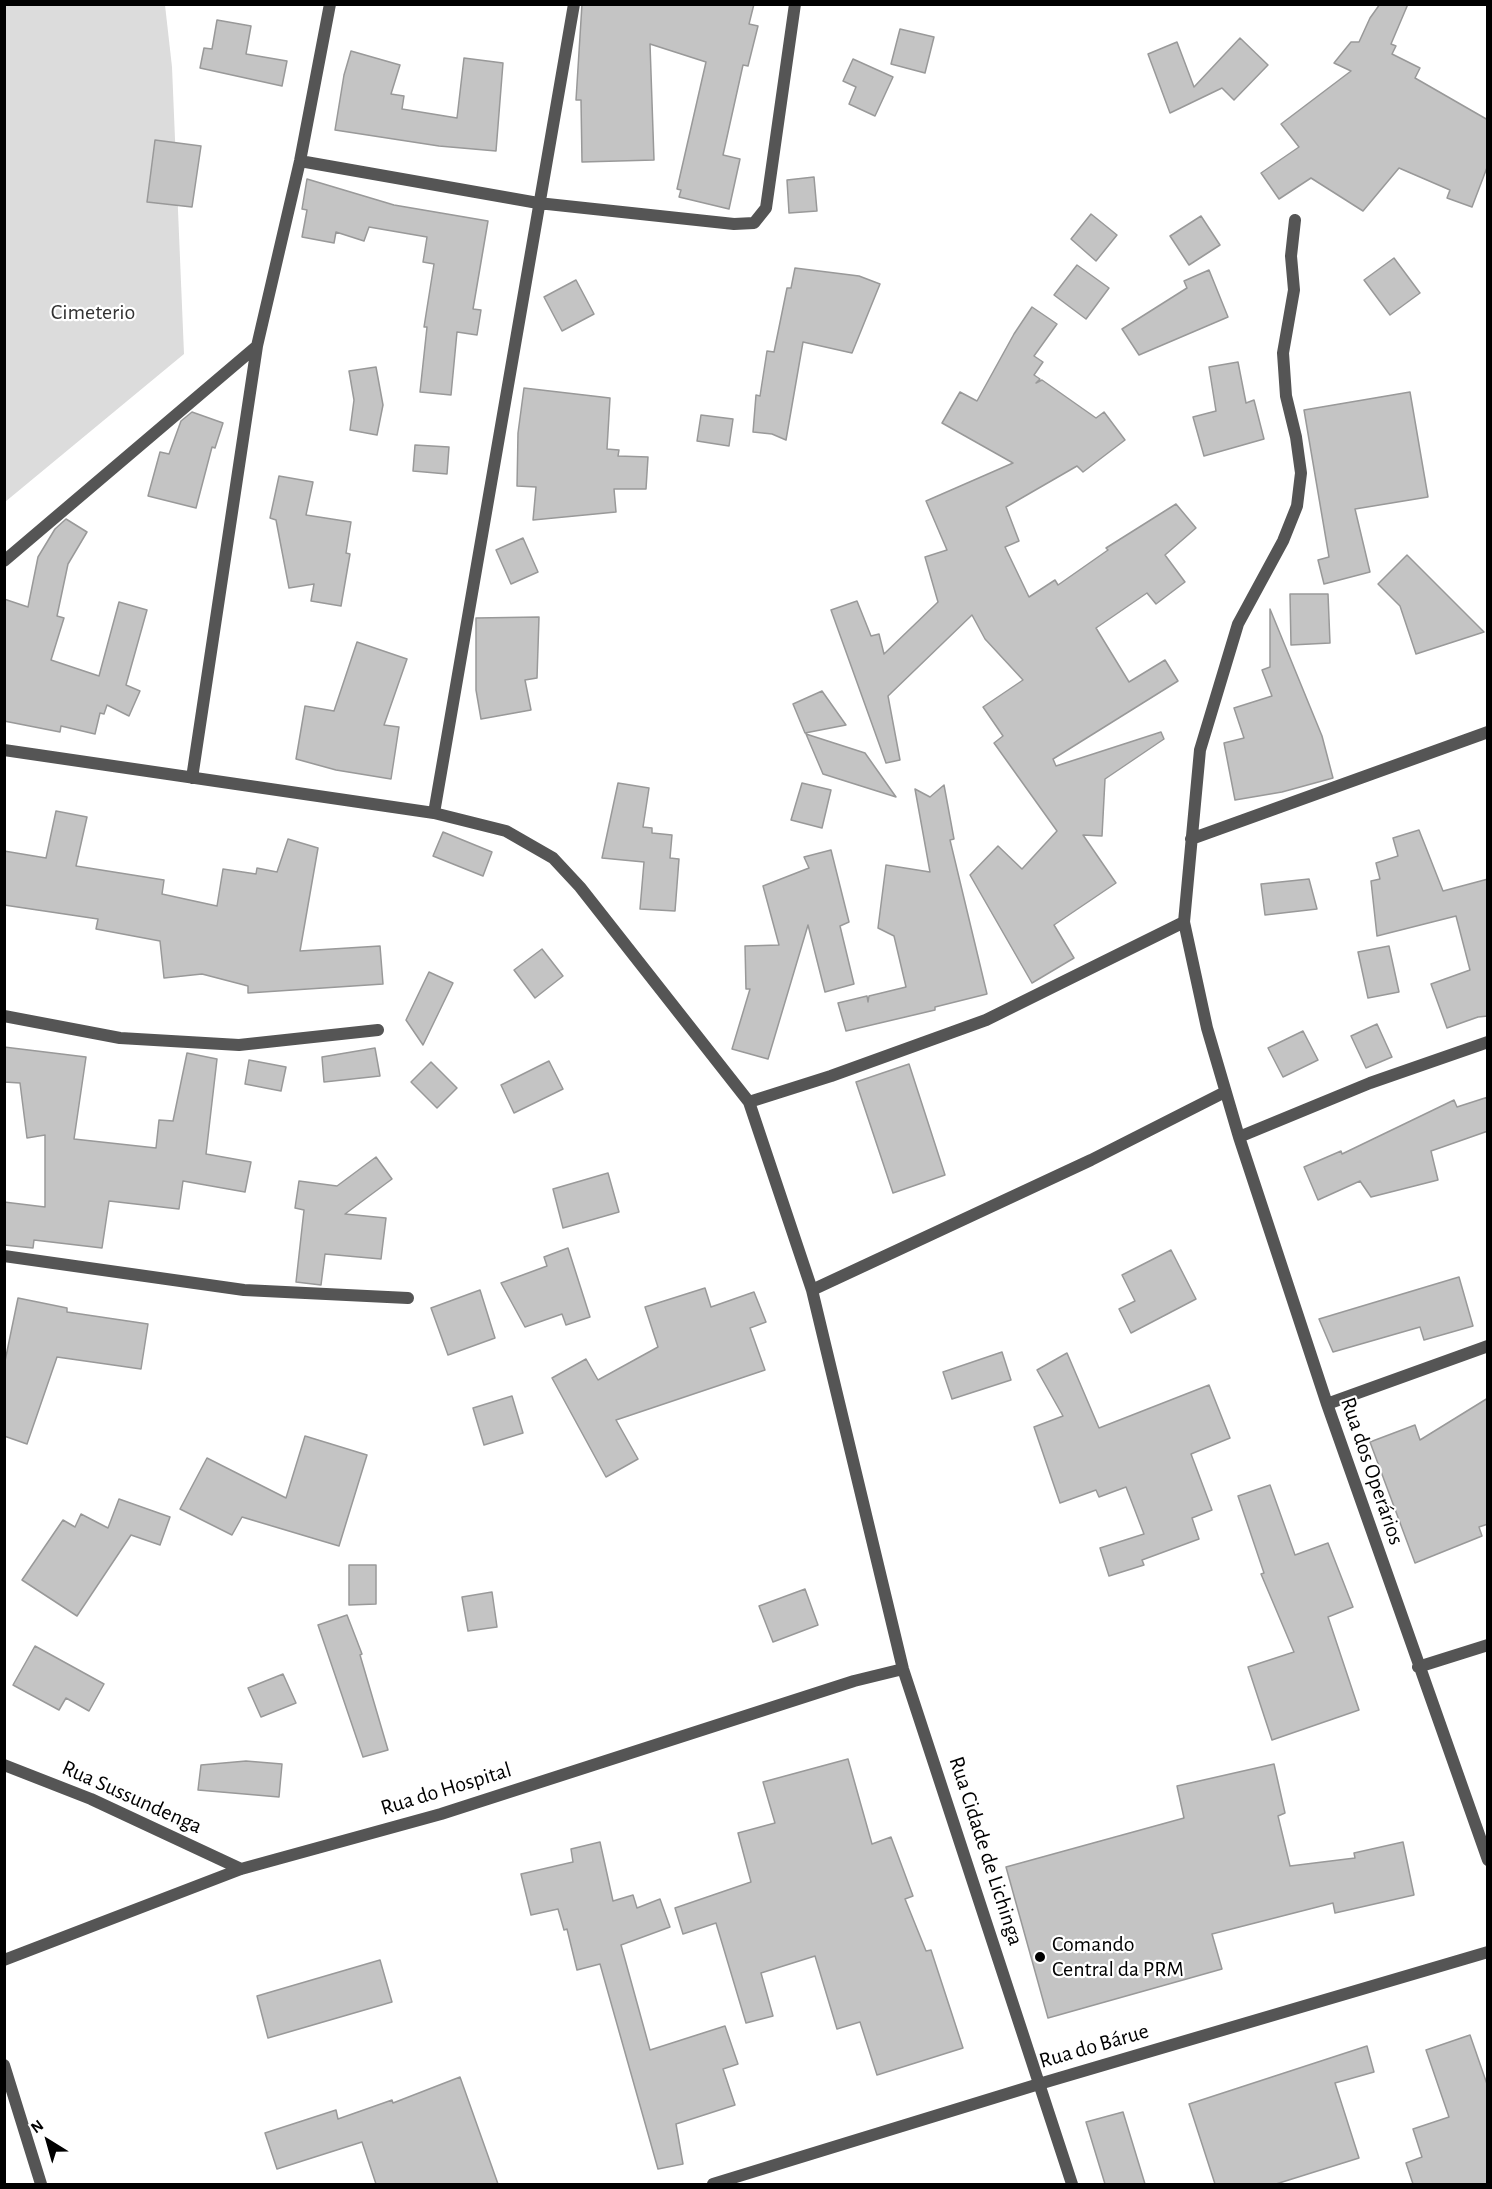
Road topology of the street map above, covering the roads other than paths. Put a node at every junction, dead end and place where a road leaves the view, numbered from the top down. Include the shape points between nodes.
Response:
1 (330, 4) edge
2 (574, 4) edge
3 (795, 4) edge
4 (300, 161) junction
5 (538, 203) junction
6 (1295, 220) dead end
7 (257, 346) junction
8 (4, 561) edge
9 (1488, 732) edge
10 (4, 750) edge
11 (192, 778) junction
12 (434, 813) junction
13 (1191, 839) junction
14 (1184, 922) junction
15 (4, 1016) edge
16 (378, 1030) dead end
17 (1488, 1042) edge
18 (1225, 1092) junction
19 (749, 1102) junction
20 (1239, 1137) junction
21 (4, 1256) edge
22 (812, 1290) junction
23 (408, 1298) dead end
24 (1488, 1346) edge
25 (1327, 1404) junction
26 (1488, 1645) edge
27 (1418, 1667) junction
28 (903, 1669) junction
29 (4, 1765) edge
30 (1488, 1860) edge
31 (241, 1869) junction
32 (1488, 1952) edge
33 (4, 1960) edge
34 (4, 2065) edge
35 (1039, 2084) junction
36 (41, 2184) edge
37 (713, 2184) edge
38 (1072, 2184) edge

1 - 4 street
2 - 5 street
3 - 5 street via 766,208 754,223
4 - 5 street
4 - 7 street
5 - 12 street
6 - 13 street, Rua dos Operários via 1291,256 1294,290 1283,353 1286,396 1301,473 1297,506 1283,541 1238,624 1200,750
7 - 8 street
7 - 11 street
9 - 13 street
10 - 11 street, Rua Cidade de Lichinga
11 - 12 street, Rua Cidade de Lichinga
12 - 19 street, Rua Cidade de Lichinga via 506,831 553,858
13 - 14 street, Rua dos Operários
14 - 18 street, Rua dos Operários
14 - 19 street via 986,1020
15 - 16 street via 120,1038 239,1045
17 - 20 street via 1370,1083
18 - 20 street, Rua dos Operários
18 - 22 street via 1091,1160
19 - 22 street, Rua Cidade de Lichinga
20 - 25 street, Rua dos Operários
21 - 23 street via 244,1290
22 - 28 street, Rua Cidade de Lichinga
24 - 25 street
25 - 27 street, Rua dos Operários
26 - 27 street
27 - 30 street, Rua dos Operários
28 - 31 street, Rua do Hospital via 854,1681 441,1814
28 - 35 street, Rua Cidade de Lichinga
29 - 31 street, Rua Sussundenga via 91,1799
31 - 33 street, Rua do Hospital
32 - 35 street, Rua do Bárue
34 - 36 street
35 - 37 street, Rua do Bárue
35 - 38 street, Rua Cidade de Lichinga

